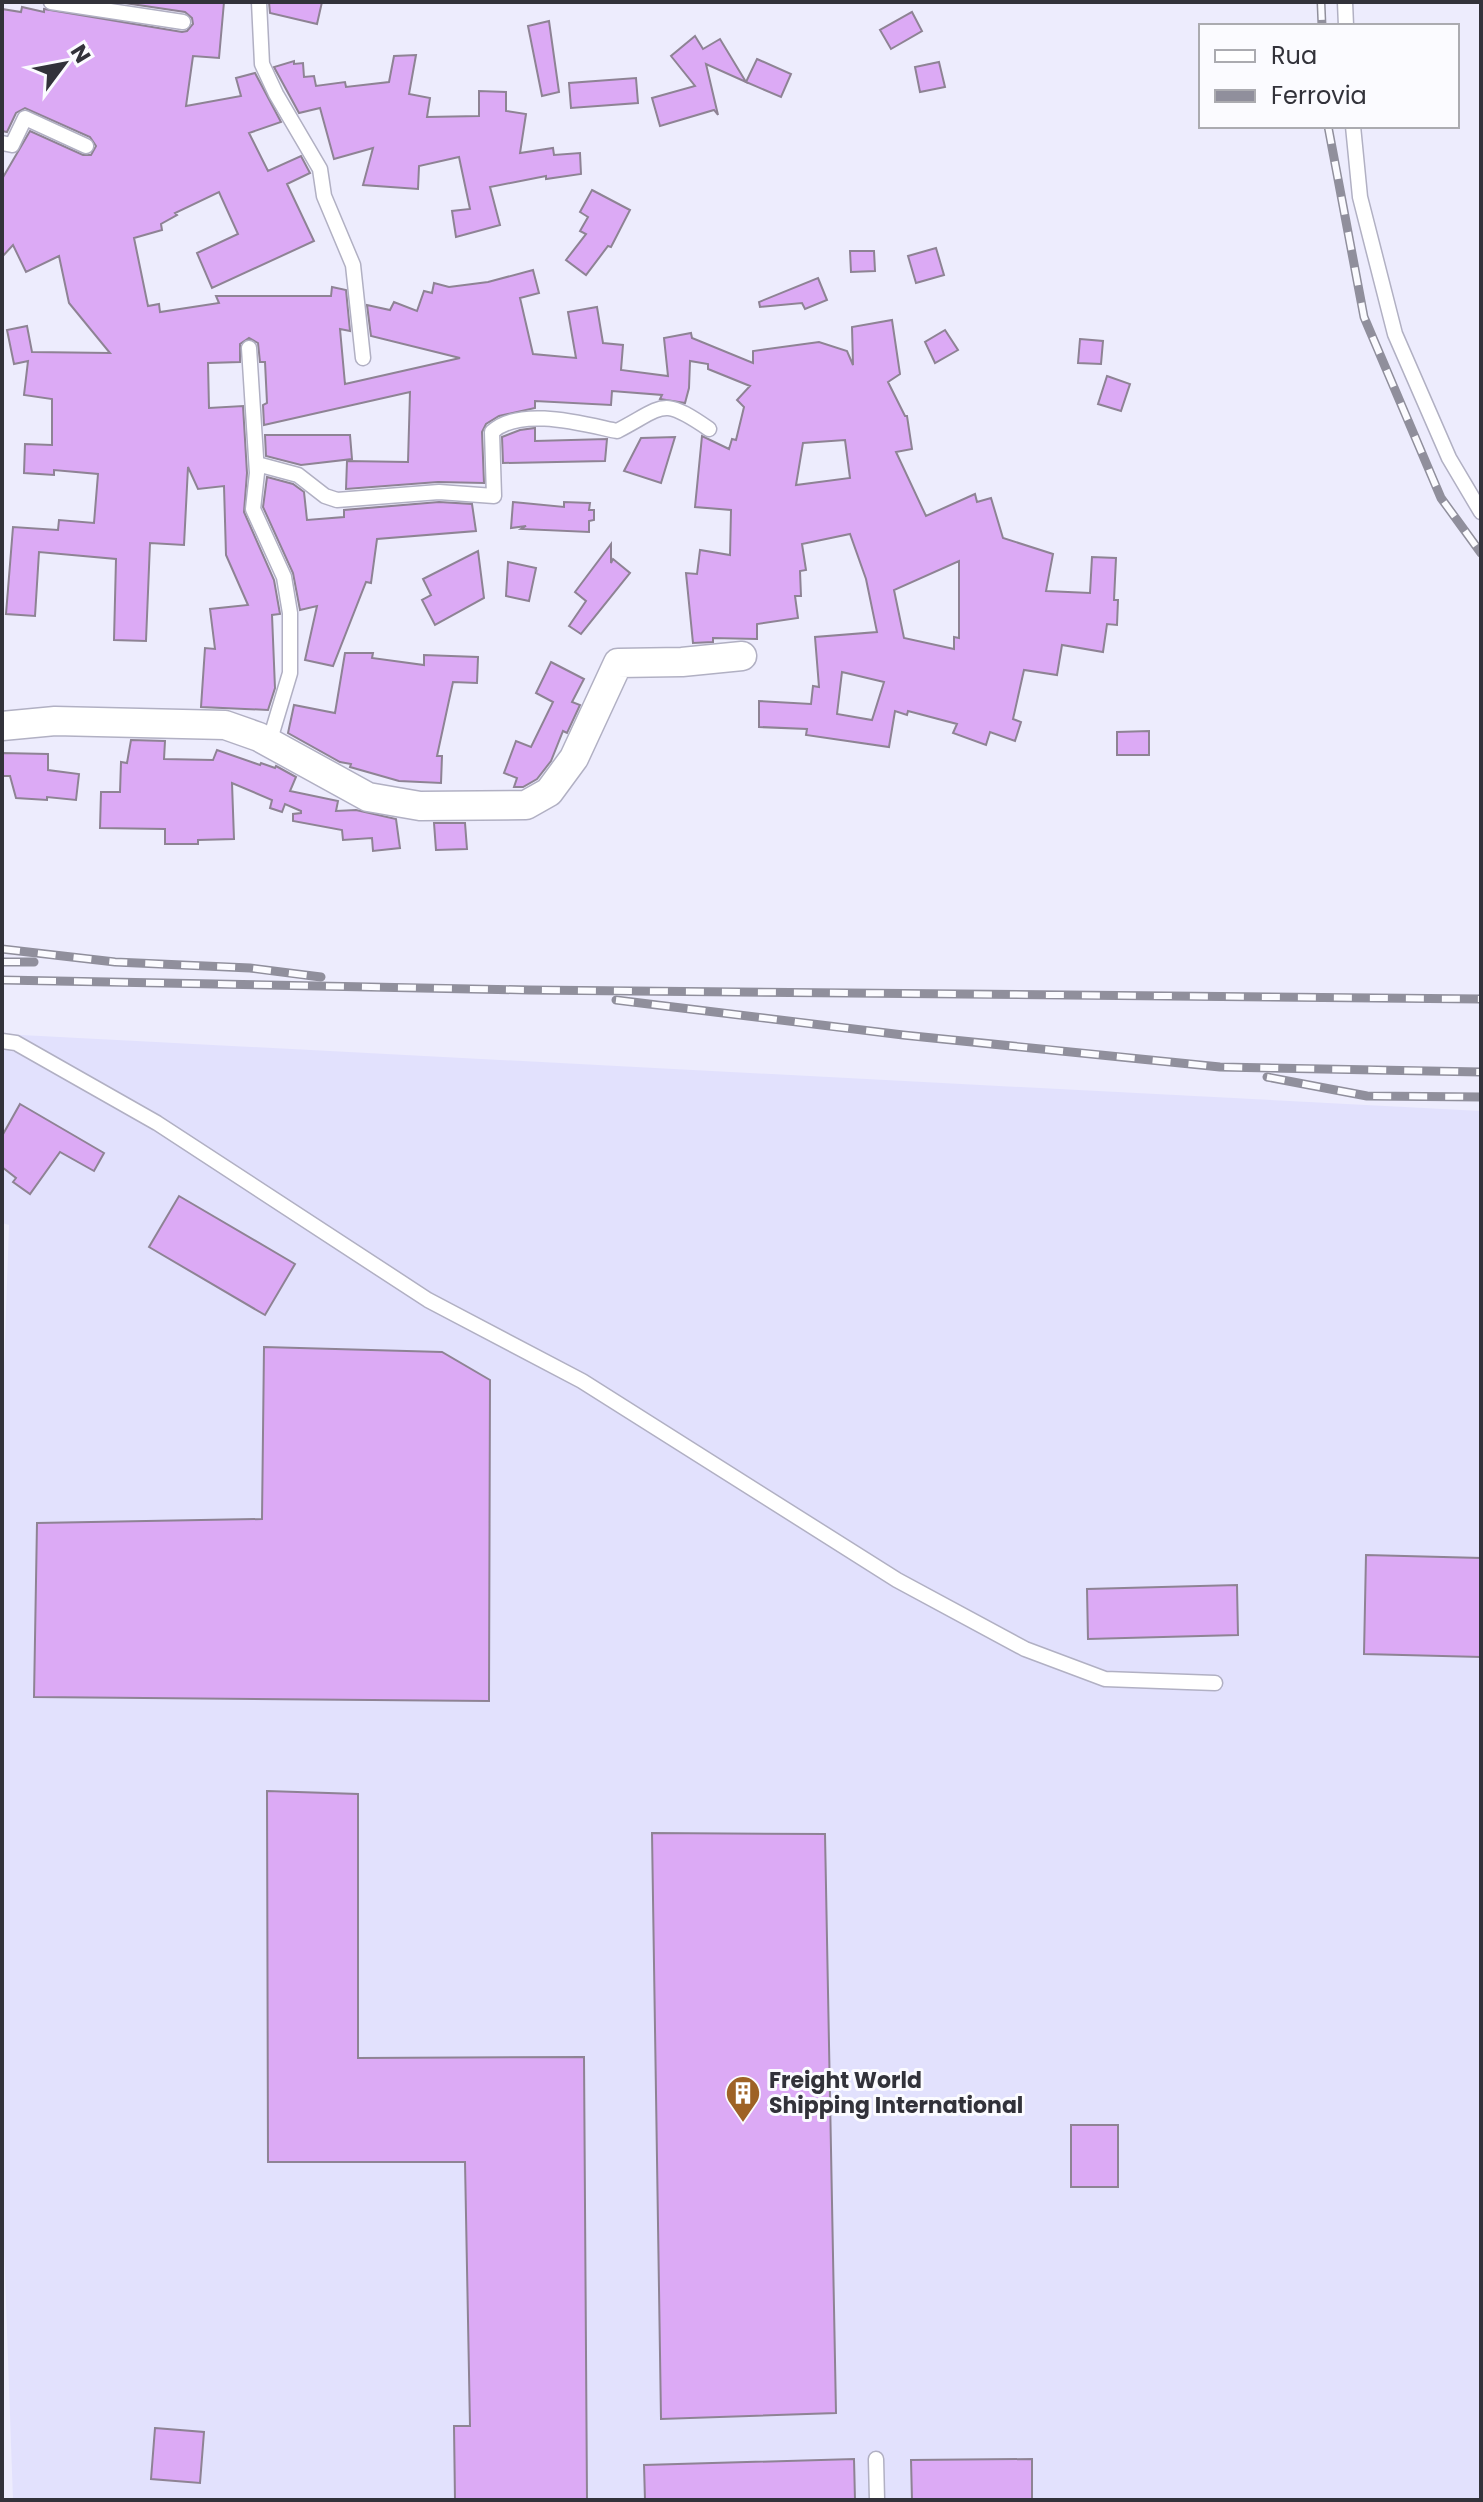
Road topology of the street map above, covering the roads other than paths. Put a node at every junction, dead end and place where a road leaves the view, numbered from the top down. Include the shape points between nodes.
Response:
1 (51, 2) edge
2 (259, 2) edge
3 (1345, 2) edge
4 (183, 22) dead end
5 (1346, 24) edge
6 (1353, 128) edge
7 (2, 143) edge
8 (86, 146) dead end
9 (249, 348) dead end
10 (363, 358) dead end
11 (709, 429) dead end
12 (257, 464) junction
13 (1481, 512) edge
14 (742, 656) dead end
15 (2, 726) edge
16 (269, 743) junction
17 (2, 1041) edge
18 (1215, 1683) dead end
19 (876, 2459) dead end
20 (877, 2500) edge

1 - 4 lane
2 - 10 lane via 262,64 320,169 324,196 353,265
3 - 5 lane
6 - 13 lane via 1360,197 1395,334 1449,458
7 - 8 lane via 12,145 25,118
9 - 12 lane
11 - 12 lane via 669,407 617,431 564,420 501,424 492,432 494,496 439,492 337,500 298,475
12 - 16 lane via 253,509 284,577 290,613 290,673
14 - 16 street via 618,663 574,758 549,792 526,805 420,806 368,797
15 - 16 street via 55,721 211,724
17 - 18 lane via 16,1043 157,1123 428,1300 582,1381 897,1580 1025,1649 1105,1679
19 - 20 lane

